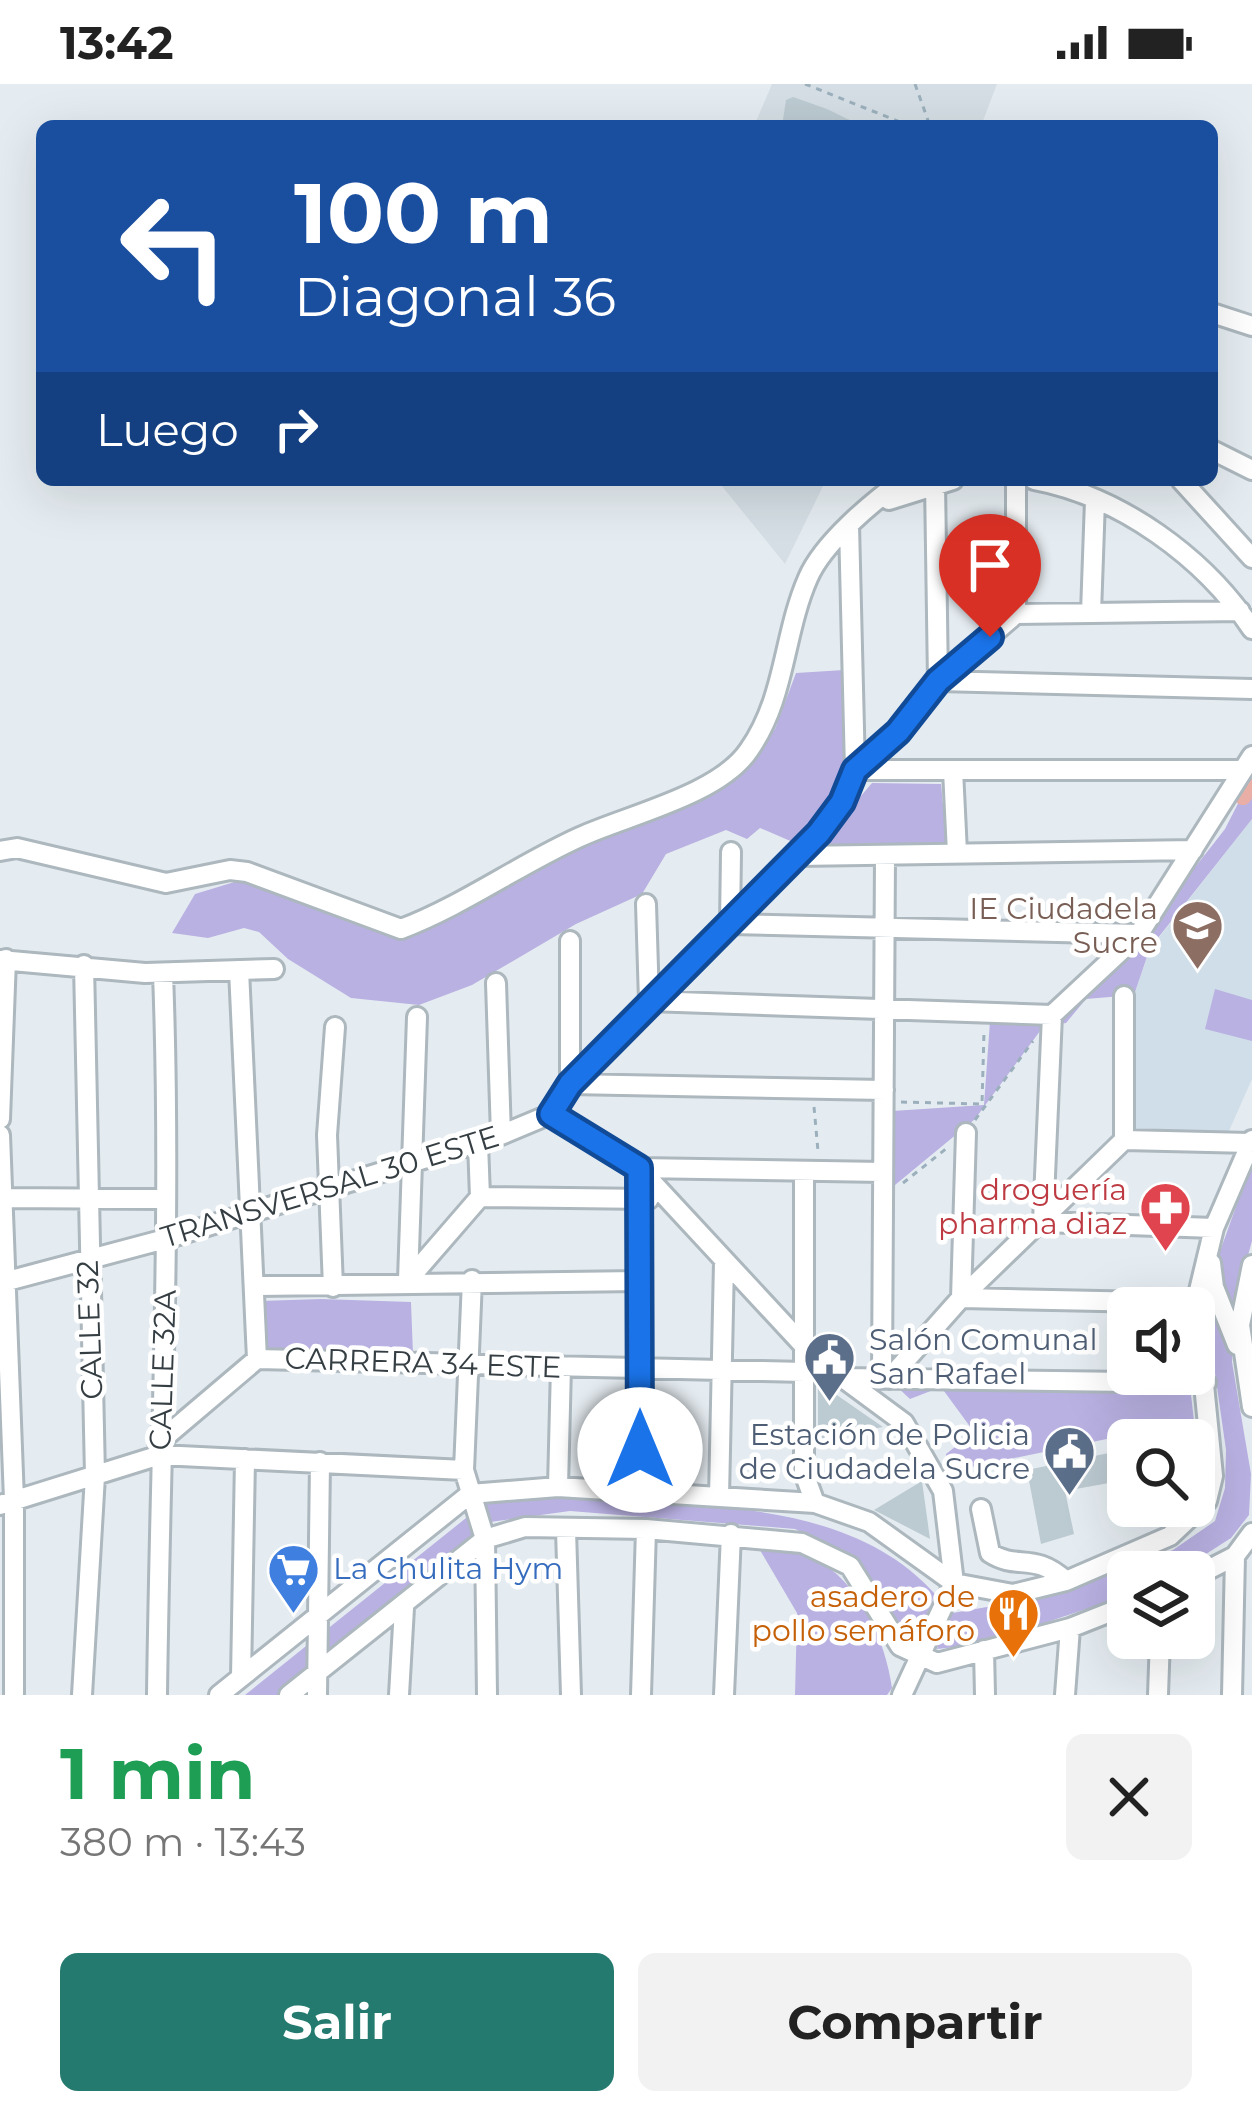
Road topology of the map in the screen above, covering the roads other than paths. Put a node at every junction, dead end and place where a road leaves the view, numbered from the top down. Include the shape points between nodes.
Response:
1 (1218, 315) edge
2 (1252, 326) edge
3 (1218, 453) edge
4 (1252, 470) edge
5 (895, 486) edge
6 (932, 486) edge
7 (944, 486) edge
8 (1016, 486) edge
9 (1052, 486) edge
10 (1186, 486) edge
11 (1095, 500) junction
12 (870, 511) junction
13 (848, 525) junction
14 (1252, 558) edge
15 (1240, 610) junction
16 (1091, 613) junction
17 (1016, 614) junction
18 (1252, 629) edge
19 (938, 681) junction
20 (1252, 689) edge
21 (1249, 761) edge
22 (855, 770) junction
23 (953, 770) junction
24 (1193, 850) junction
25 (0, 851) edge
26 (730, 851) dead end
27 (957, 853) junction
28 (885, 855) junction
29 (797, 856) junction
30 (646, 904) dead end
31 (730, 924) junction
32 (884, 928) junction
33 (1139, 934) junction
34 (569, 941) dead end
35 (3, 959) edge
36 (84, 965) junction
37 (274, 969) dead end
38 (239, 970) junction
39 (163, 973) junction
40 (496, 983) dead end
41 (1124, 996) dead end
42 (649, 1001) junction
43 (884, 1009) junction
44 (1052, 1015) junction
45 (418, 1017) dead end
46 (335, 1027) dead end
47 (570, 1084) junction
48 (884, 1096) junction
49 (551, 1114) junction
50 (0, 1119) edge
51 (965, 1133) road end
52 (501, 1135) junction
53 (0, 1136) edge
54 (1124, 1140) junction
55 (1251, 1142) edge
56 (478, 1143) junction
57 (416, 1161) junction
58 (639, 1168) junction
59 (812, 1171) junction
60 (883, 1172) junction
61 (333, 1183) junction
62 (86, 1197) junction
63 (480, 1197) junction
64 (1, 1198) edge
65 (639, 1198) junction
66 (165, 1199) junction
67 (666, 1201) junction
68 (251, 1209) junction
69 (1043, 1222) junction
70 (1212, 1236) junction
71 (169, 1238) junction
72 (88, 1258) junction
73 (724, 1262) junction
74 (1252, 1265) edge
75 (408, 1280) junction
76 (472, 1280) junction
77 (639, 1281) junction
78 (2, 1282) edge
79 (257, 1286) junction
80 (333, 1287) junction
81 (1200, 1287) edge
82 (961, 1298) junction
83 (1107, 1301) edge
84 (805, 1347) junction
85 (257, 1359) junction
86 (469, 1364) junction
87 (561, 1366) junction
88 (640, 1370) junction
89 (722, 1372) junction
90 (805, 1372) junction
91 (1249, 1372) edge
92 (843, 1378) junction
93 (886, 1378) junction
94 (1107, 1381) edge
95 (1207, 1395) edge
96 (1252, 1407) edge
97 (159, 1449) junction
98 (245, 1459) junction
99 (320, 1462) junction
100 (464, 1470) junction
101 (94, 1476) junction
102 (558, 1487) junction
103 (640, 1490) junction
104 (470, 1494) junction
105 (719, 1497) junction
106 (7, 1503) edge
107 (815, 1503) junction
108 (981, 1509) dead end
109 (646, 1528) junction
110 (566, 1529) junction
111 (1252, 1533) edge
112 (730, 1534) junction
113 (485, 1539) junction
114 (1241, 1565) edge
115 (1066, 1581) junction
116 (954, 1583) junction
117 (404, 1608) junction
118 (322, 1612) junction
119 (1107, 1613) edge
120 (1070, 1628) junction
121 (984, 1650) junction
122 (1242, 1657) edge
123 (1160, 1659) edge
124 (921, 1660) junction
125 (319, 1671) junction
126 (241, 1677) junction
127 (14, 1695) edge
128 (82, 1695) edge
129 (157, 1695) edge
130 (219, 1695) edge
131 (289, 1695) edge
132 (317, 1695) edge
133 (399, 1695) edge
134 (487, 1695) edge
135 (571, 1695) edge
136 (641, 1695) edge
137 (724, 1695) edge
138 (902, 1695) edge
139 (986, 1695) edge
140 (1065, 1695) edge
141 (1159, 1695) edge
142 (1232, 1695) edge

1 - 2 street
3 - 4 street
5 - 12 street
6 - 12 street
7 - 19 street
8 - 17 street
9 - 11 street
10 - 14 street
11 - 15 street via 1179,550
11 - 16 street
12 - 13 street
13 - 22 street
13 - 25 street via 808,577 776,705 747,754 720,776 578,838 454,909 401,929 248,872 166,883 17,848
15 - 16 street
15 - 18 street
16 - 17 street
17 - 19 street
19 - 20 street
19 - 22 street
21 - 23 street
21 - 24 street
22 - 23 street
22 - 29 street via 842,802
23 - 27 street
24 - 27 street
24 - 33 street
26 - 31 street
27 - 28 street
28 - 29 street
28 - 32 street
29 - 31 street
30 - 42 street
31 - 32 street
31 - 42 street
32 - 33 street
32 - 43 street
33 - 44 street
34 - 47 street
35 - 36 street
35 - 50 street
36 - 39 street
36 - 62 street, CALLE 32
37 - 38 street
38 - 39 street
38 - 68 street
39 - 66 street, CALLE 32A
40 - 52 street
41 - 54 street
42 - 43 street
42 - 47 street
43 - 44 street
43 - 48 street
44 - 69 street
45 - 57 street
46 - 61 street via 327,1135
47 - 48 street via 813,1087
47 - 49 street
48 - 60 street
49 - 52 street, TRANSVERSAL 30 ESTE
49 - 58 street
51 - 82 street
52 - 56 street, TRANSVERSAL 30 ESTE
53 - 64 street
54 - 55 street
54 - 69 street
55 - 70 street
56 - 57 street, TRANSVERSAL 30 ESTE
56 - 63 street
57 - 61 street, TRANSVERSAL 30 ESTE
57 - 75 street
58 - 59 street
58 - 65 street
58 - 67 street
59 - 60 street
59 - 84 street
60 - 93 street
61 - 68 street, TRANSVERSAL 30 ESTE
61 - 80 street
62 - 64 street
62 - 66 street
62 - 72 street, CALLE 32
63 - 65 street
63 - 75 street
64 - 78 street
65 - 67 street
65 - 77 street
66 - 71 street, CALLE 32A
67 - 73 street
68 - 71 street, TRANSVERSAL 30 ESTE
68 - 79 street
69 - 70 street
69 - 82 street
70 - 81 street
70 - 91 street via 1214,1287
71 - 72 street, TRANSVERSAL 30 ESTE
71 - 97 street, CALLE 32A
72 - 78 street, TRANSVERSAL 30 ESTE
72 - 101 street, CALLE 32
73 - 84 street
73 - 89 street
74 - 91 street via 1240,1324
75 - 76 street
75 - 80 street
76 - 77 street
76 - 86 street
77 - 88 street
78 - 106 street
79 - 80 street
79 - 85 street
82 - 83 street
82 - 93 street
84 - 90 street
84 - 92 street
85 - 86 street, CARRERA 34 ESTE
85 - 97 street
86 - 87 street, CARRERA 34 ESTE
86 - 100 street
87 - 88 street, CARRERA 34 ESTE
87 - 102 street
88 - 89 street, CARRERA 34 ESTE
88 - 103 street
89 - 90 street, CARRERA 34 ESTE
89 - 105 street
90 - 107 street via 804,1473
91 - 96 street
92 - 93 street
92 - 116 street via 904,1423 943,1491
93 - 94 street
95 - 115 street via 1213,1476 1207,1501 1170,1536
97 - 98 street
97 - 101 street
97 - 129 street, CALLE 32A
98 - 99 street
98 - 126 street
99 - 100 street
99 - 118 street
100 - 104 street
101 - 106 street
101 - 128 street, CALLE 32
102 - 103 street
102 - 104 street
103 - 105 street
104 - 113 street
104 - 118 street
105 - 107 street
106 - 127 street
107 - 116 street via 869,1522
108 - 115 street via 990,1553 1044,1562
109 - 110 street
109 - 112 street
109 - 136 street
110 - 113 street via 525,1527
110 - 135 street
111 - 114 street
112 - 124 street via 802,1543 850,1566 900,1646
112 - 137 street
113 - 117 street
113 - 134 street
114 - 122 street
115 - 116 street via 1013,1594
116 - 124 street
117 - 125 street
117 - 133 street
118 - 125 street
118 - 126 street
119 - 120 street
120 - 121 street
120 - 140 street
121 - 124 street via 952,1663
121 - 139 street
122 - 142 street
123 - 141 street
124 - 138 street
125 - 131 street
125 - 132 street
126 - 130 street

